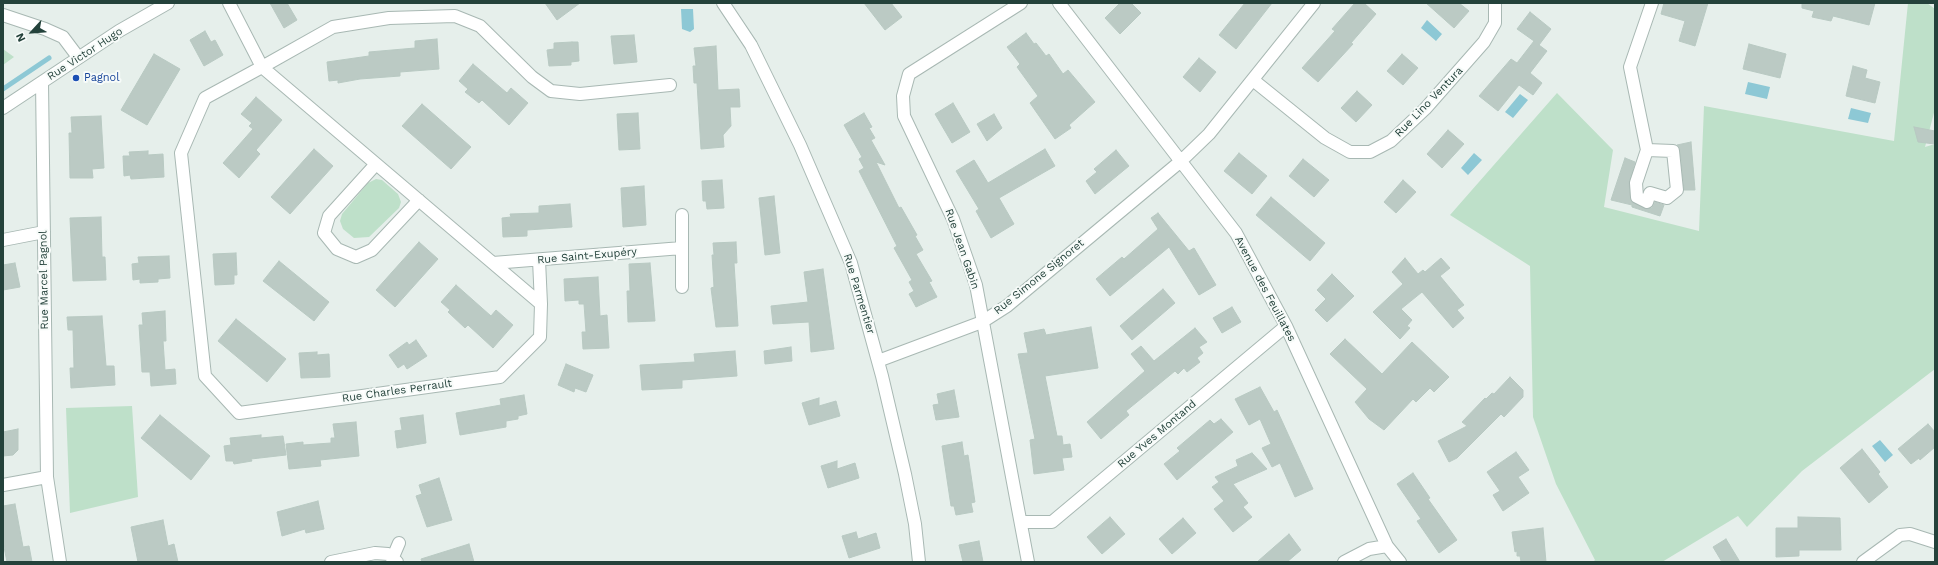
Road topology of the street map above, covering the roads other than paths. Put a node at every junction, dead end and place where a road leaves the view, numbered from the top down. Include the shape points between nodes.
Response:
1 (168, 3) edge
2 (229, 3) edge
3 (723, 3) edge
4 (1021, 3) edge
5 (1059, 3) edge
6 (1314, 3) edge
7 (1495, 3) edge
8 (1652, 3) edge
9 (3, 16) edge
10 (78, 57) junction
11 (262, 67) junction
12 (1253, 80) junction
13 (42, 82) junction
14 (670, 85) dead end
15 (3, 108) edge
16 (1647, 150) junction
17 (1181, 161) junction
18 (376, 164) junction
19 (419, 200) junction
20 (682, 215) dead end
21 (44, 232) junction
22 (3, 240) edge
23 (682, 248) junction
24 (539, 260) junction
25 (493, 263) junction
26 (682, 288) dead end
27 (542, 304) junction
28 (982, 322) junction
29 (1286, 326) junction
30 (878, 361) junction
31 (47, 477) junction
32 (3, 485) edge
33 (1021, 522) junction
34 (1935, 542) edge
35 (399, 543) dead end
36 (1387, 546) junction
37 (395, 560) edge
38 (60, 562) edge
39 (331, 562) edge
40 (919, 562) edge
41 (1028, 562) edge
42 (1344, 562) edge
43 (1400, 562) edge
44 (1863, 562) edge

1 - 10 street, Rue Victor Hugo
2 - 11 street
3 - 30 street, Rue Parmentier via 752,45 800,145 851,263
4 - 28 street, Rue Jean Gabin via 910,74 903,96 904,116 953,219 976,285
5 - 17 street, Avenue des Feuillates
6 - 12 street
7 - 12 street, Rue Lino Ventura via 1495,23 1484,42 1414,120 1391,142 1370,152 1350,152 1324,138
8 - 16 street via 1630,67
9 - 10 street via 63,37
10 - 13 street, Rue Victor Hugo
11 - 14 street via 333,27 389,18 455,16 480,26 532,77 551,91 580,94
11 - 18 street
11 - 27 street, Rue Charles Perrault via 205,98 181,153 205,376 239,414 500,377 540,337
12 - 17 street via 1208,134
13 - 15 street, Rue Victor Hugo
13 - 21 street, Rue Marcel Pagnol
16 - 16 street via 1672,151 1677,190 1667,198 1650,193 1647,202 1637,197 1636,183
17 - 28 street, Rue Simone Signoret via 1007,306
17 - 29 street, Avenue des Feuillates via 1236,233
18 - 19 street
18 - 19 street via 329,216 324,233 337,250 356,257 372,250
19 - 25 street
20 - 23 street
21 - 22 street
21 - 31 street, Rue Marcel Pagnol
23 - 24 street, Rue Saint-Exupéry
23 - 26 street
24 - 25 street, Rue Saint-Exupéry
24 - 27 street
25 - 27 street
28 - 30 street, Rue Simone Signoret
28 - 33 street, Rue Jean Gabin
29 - 33 street, Rue Yves Montand via 1052,522
29 - 36 street, Avenue des Feuillates
30 - 40 street, Rue Parmentier via 914,517
31 - 32 street
31 - 38 street, Rue Marcel Pagnol
33 - 41 street, Rue Jean Gabin
34 - 44 street via 1910,534 1900,535
35 - 37 street
36 - 42 street via 1369,549
36 - 43 street, Avenue des Feuillates
37 - 39 street via 388,554 375,552

